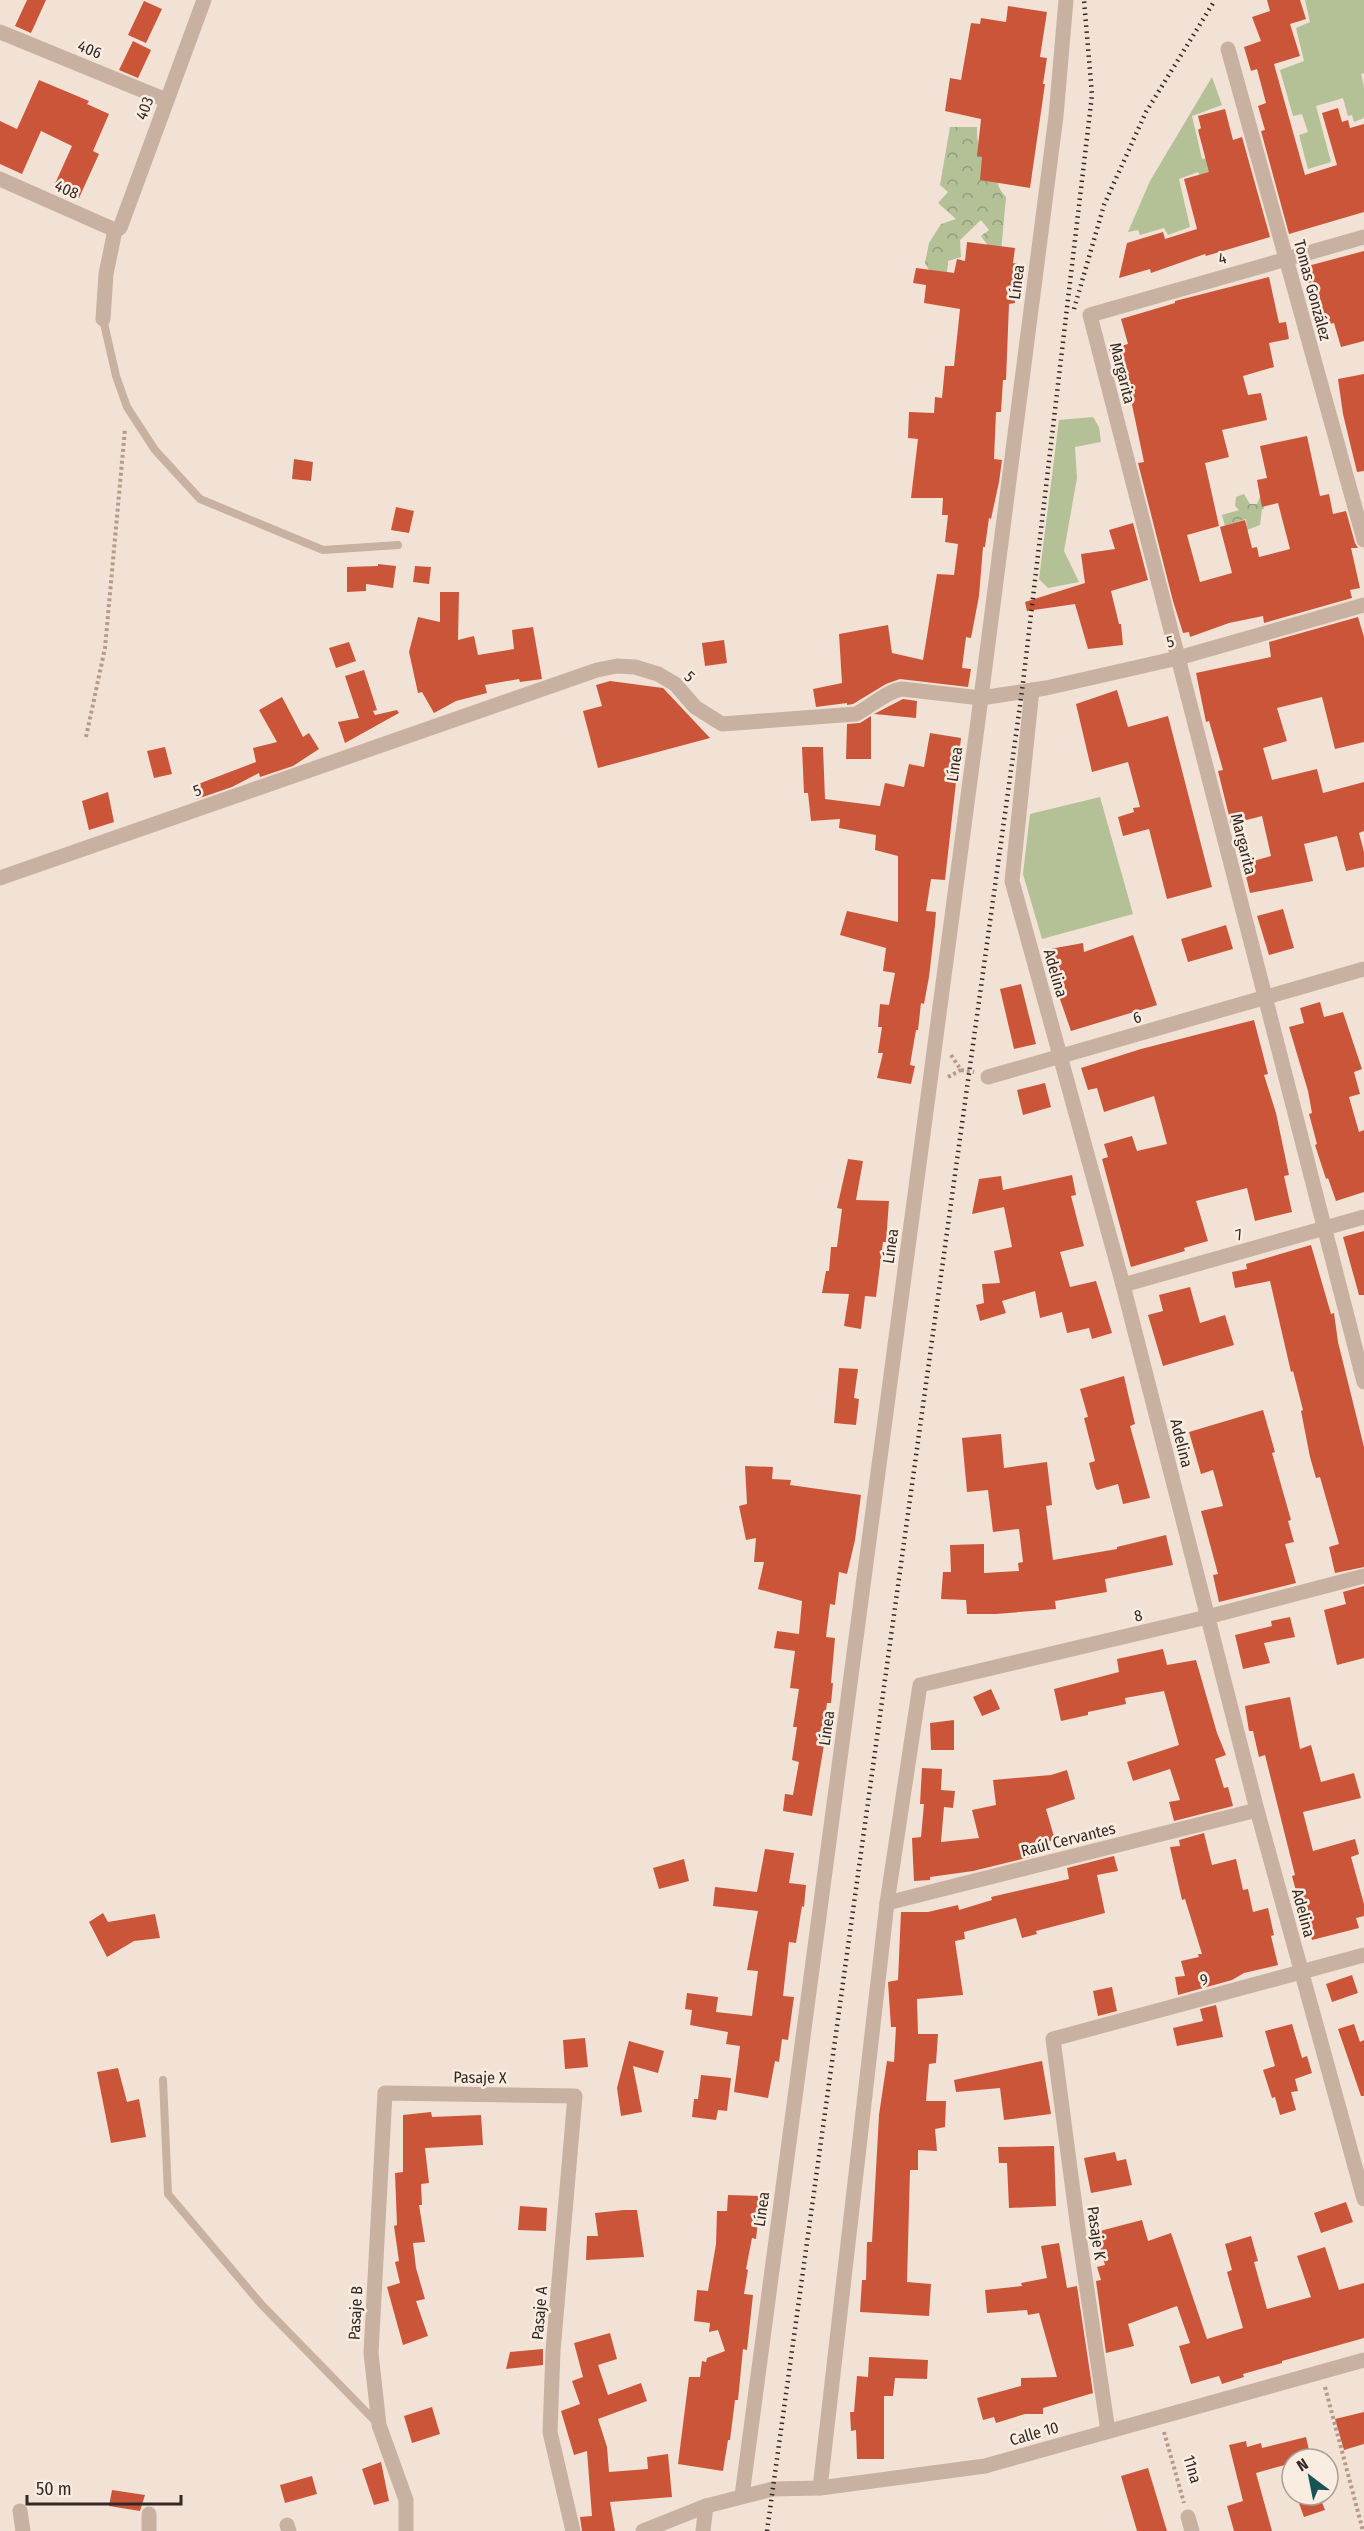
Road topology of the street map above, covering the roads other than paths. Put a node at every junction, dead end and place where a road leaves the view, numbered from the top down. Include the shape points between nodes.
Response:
1 (204, 0) edge
2 (1066, 0) edge
3 (0, 32) edge
4 (1228, 49) dead end
5 (166, 100) junction
6 (0, 179) edge
7 (118, 229) junction
8 (1364, 237) edge
9 (1286, 259) junction
10 (1090, 315) joint
11 (102, 320) joint
12 (1364, 540) edge
13 (398, 545) dead end
14 (1364, 605) edge
15 (1178, 658) junction
16 (1032, 690) junction
17 (981, 698) junction
18 (0, 878) edge
19 (1364, 969) edge
20 (1265, 998) junction
21 (1061, 1058) junction
22 (988, 1077) road end
23 (1364, 1217) edge
24 (1325, 1228) junction
25 (1123, 1285) junction
26 (1364, 1382) edge
27 (1364, 1575) edge
28 (1207, 1617) junction
29 (1257, 1810) junction
30 (887, 1904) junction
31 (1364, 1954) edge
32 (1301, 1972) junction
33 (1053, 2039) joint
34 (163, 2080) dead end
35 (385, 2093) joint
36 (575, 2096) joint
37 (1364, 2199) edge
38 (1364, 2360) edge
39 (379, 2425) junction
40 (1108, 2431) junction
41 (820, 2488) junction
42 (741, 2496) junction
43 (706, 2506) junction
44 (20, 2511) dead end
45 (149, 2514) dead end
46 (23, 2531) edge
47 (149, 2531) edge
48 (406, 2531) edge
49 (573, 2531) edge
50 (643, 2531) edge
51 (703, 2531) edge

1 - 5 street, 403
2 - 17 street, Línea via 1056,116
3 - 5 street, 406
4 - 9 street, Tomas González
5 - 7 street, 403
6 - 7 street, 408
7 - 11 street, 403 via 106,274
8 - 9 street, 4
9 - 10 street, 4
9 - 12 street, Tomas González
10 - 15 street, Margarita
11 - 13 lane via 127,407 155,450 200,499 323,550
14 - 15 street, 5
15 - 16 street, 5
15 - 20 street, Margarita
16 - 17 street, 5
16 - 21 street, Adelina via 1012,881
17 - 18 street, 5 via 902,689 893,690 856,714 722,724 695,707 675,684 658,674 617,666
17 - 42 street, Línea
19 - 20 street, 6
20 - 21 street, 6
20 - 24 street, Margarita
21 - 22 street, 6
21 - 25 street, Adelina
23 - 24 street, 7
24 - 25 street, 7
24 - 26 street, Margarita
25 - 28 street, Adelina
27 - 28 street, 8
28 - 29 street, Adelina
28 - 30 street, 8 via 920,1685
29 - 30 street, Raúl Cervantes
29 - 32 street, Adelina
30 - 41 street
31 - 32 street, 9
32 - 33 street, 9
32 - 37 street, Adelina
33 - 40 street, Pasaje K
34 - 39 lane via 168,2194 261,2304
35 - 36 street, Pasaje X
35 - 39 street, Pasaje B via 371,2353
36 - 49 street, Pasaje A via 550,2432
38 - 40 street, Calle 10
39 - 48 street, Pasaje B via 406,2500
40 - 41 street, Calle 10 via 985,2466
41 - 42 street, Calle 10 via 774,2489
42 - 43 street, Calle 10
43 - 50 street, Calle 10
43 - 51 street
44 - 46 street
45 - 47 street

